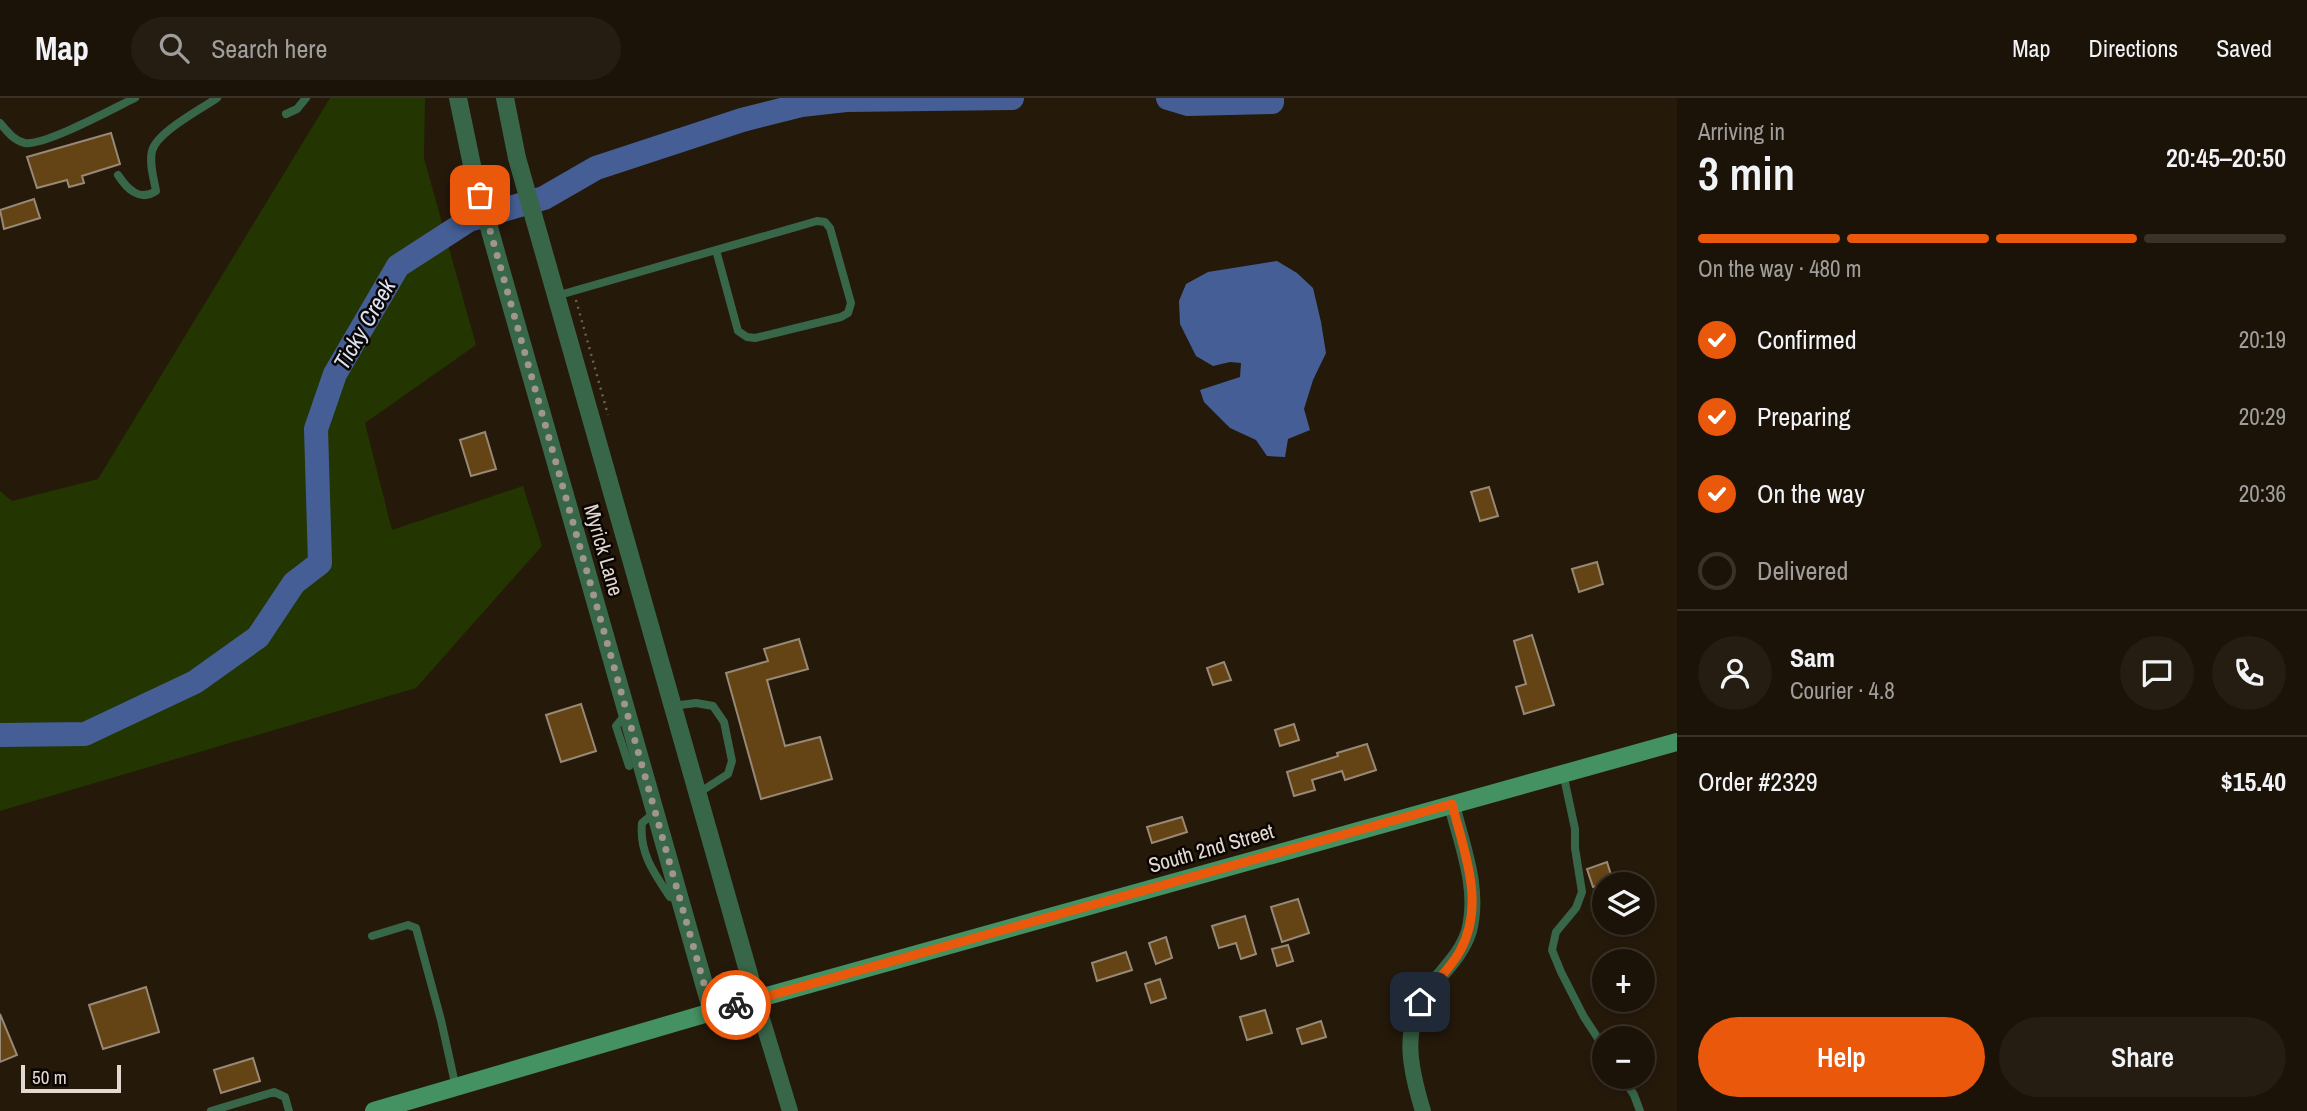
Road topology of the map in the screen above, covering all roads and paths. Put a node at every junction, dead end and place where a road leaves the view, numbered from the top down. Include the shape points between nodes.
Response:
1 (135, 98) edge
2 (217, 98) edge
3 (306, 98) edge
4 (458, 98) edge
5 (505, 98) edge
6 (286, 114) dead end
7 (0, 123) edge
8 (118, 175) dead end
9 (716, 250) junction
10 (556, 296) junction
11 (672, 706) junction
12 (628, 717) junction
13 (1677, 741) edge
14 (629, 766) dead end
15 (1563, 774) junction
16 (697, 794) junction
17 (1452, 804) junction
18 (373, 936) dead end
19 (756, 999) junction
20 (712, 1012) junction
21 (1592, 1029) edge
22 (456, 1088) junction
23 (1629, 1089) edge
24 (211, 1111) edge
25 (289, 1111) edge
26 (374, 1111) edge
27 (790, 1111) edge
28 (1423, 1111) edge
29 (1640, 1111) edge

1 - 7 lane via 45,141 14,139
2 - 8 lane via 160,137 152,150 154,193 137,195
3 - 6 lane
4 - 12 street, Myrick Lane via 500,270
5 - 10 street, Myrick Lane
9 - 9 lane via 825,222 851,303 848,313 747,337 738,331
9 - 10 lane
10 - 11 street, Myrick Lane
11 - 16 street, Myrick Lane
11 - 16 lane via 713,706 724,722 732,761 728,774
12 - 14 lane via 616,726
12 - 20 street, Myrick Lane
13 - 15 main road, South 2nd Street
15 - 17 main road, South 2nd Street
15 - 21 lane via 1576,829 1582,892 1576,908 1556,932 1552,950
16 - 19 street, Myrick Lane
17 - 19 main road, South 2nd Street
17 - 28 street via 1470,872 1472,912 1460,952 1420,1002 1412,1023 1410,1059
18 - 22 lane via 408,925 416,928
19 - 20 main road, South 2nd Street
19 - 27 street
20 - 22 main road, South 2nd Street
22 - 26 main road, South 2nd Street
23 - 29 lane
24 - 25 lane via 274,1092 285,1097

